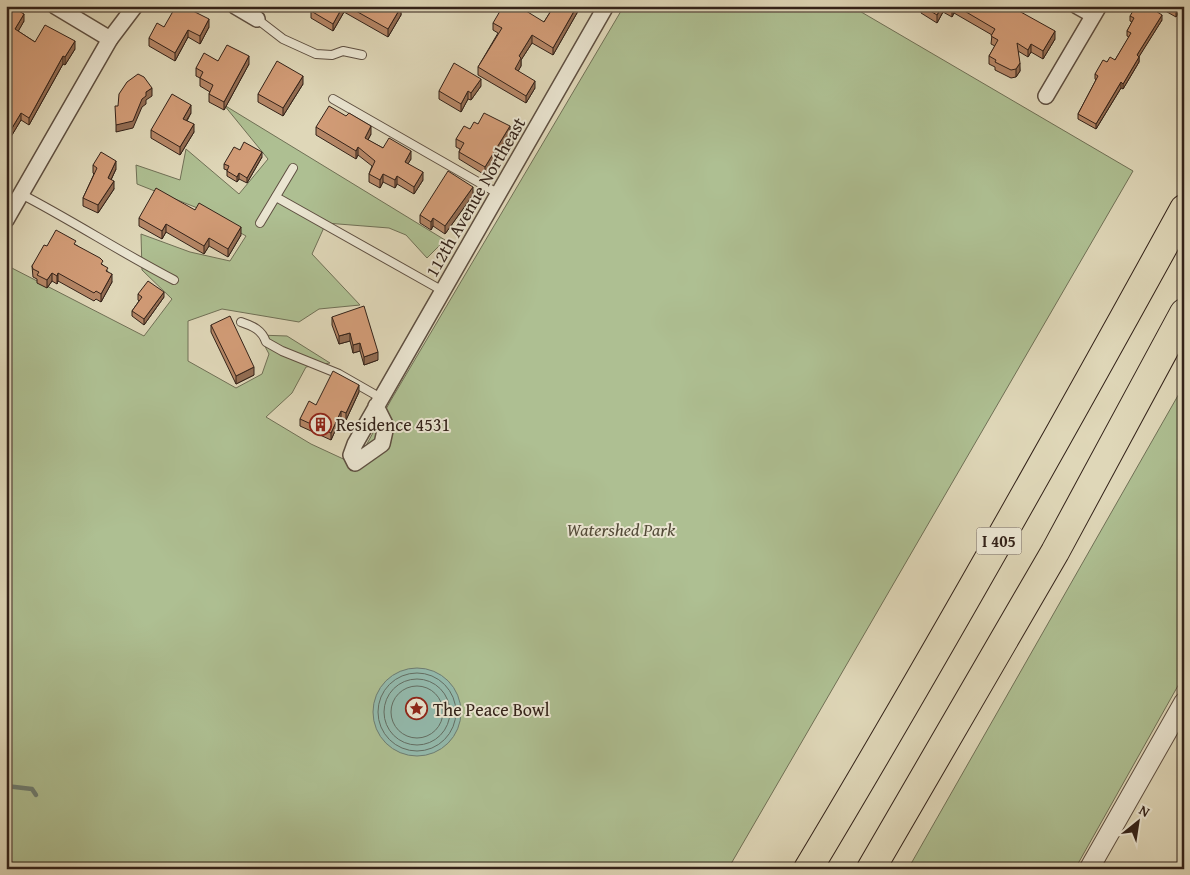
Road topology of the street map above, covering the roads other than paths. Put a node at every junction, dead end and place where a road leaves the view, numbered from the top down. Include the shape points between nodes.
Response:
1 (55, 6) edge
2 (135, 6) edge
3 (235, 6) edge
4 (606, 6) edge
5 (1078, 6) edge
6 (1096, 11) edge
7 (257, 19) joint
8 (110, 39) junction
9 (362, 55) dead end
10 (1046, 96) dead end
11 (333, 99) dead end
12 (293, 168) dead end
13 (21, 194) junction
14 (499, 194) junction
15 (276, 197) junction
16 (1184, 209) edge
17 (6, 220) edge
18 (260, 223) dead end
19 (174, 280) dead end
20 (443, 291) junction
21 (1184, 313) edge
22 (241, 322) dead end
23 (379, 402) joint
24 (1184, 702) edge
25 (808, 869) edge
26 (871, 869) edge
27 (1089, 869) edge

1 - 8 street
2 - 8 street
3 - 7 street
4 - 14 street, 112th Avenue Northeast
5 - 6 street
6 - 10 street
7 - 9 lane via 284,39 316,54 332,55 343,51
8 - 13 street
11 - 14 lane
12 - 15 lane
13 - 17 street
13 - 19 lane
14 - 20 street, 112th Avenue Northeast
15 - 18 lane
15 - 20 lane
16 - 25 highway, I 405 via 1011,521
20 - 23 street, 112th Avenue Northeast
21 - 26 highway via 1055,552
22 - 23 lane via 258,330 266,342 339,374
24 - 27 street

